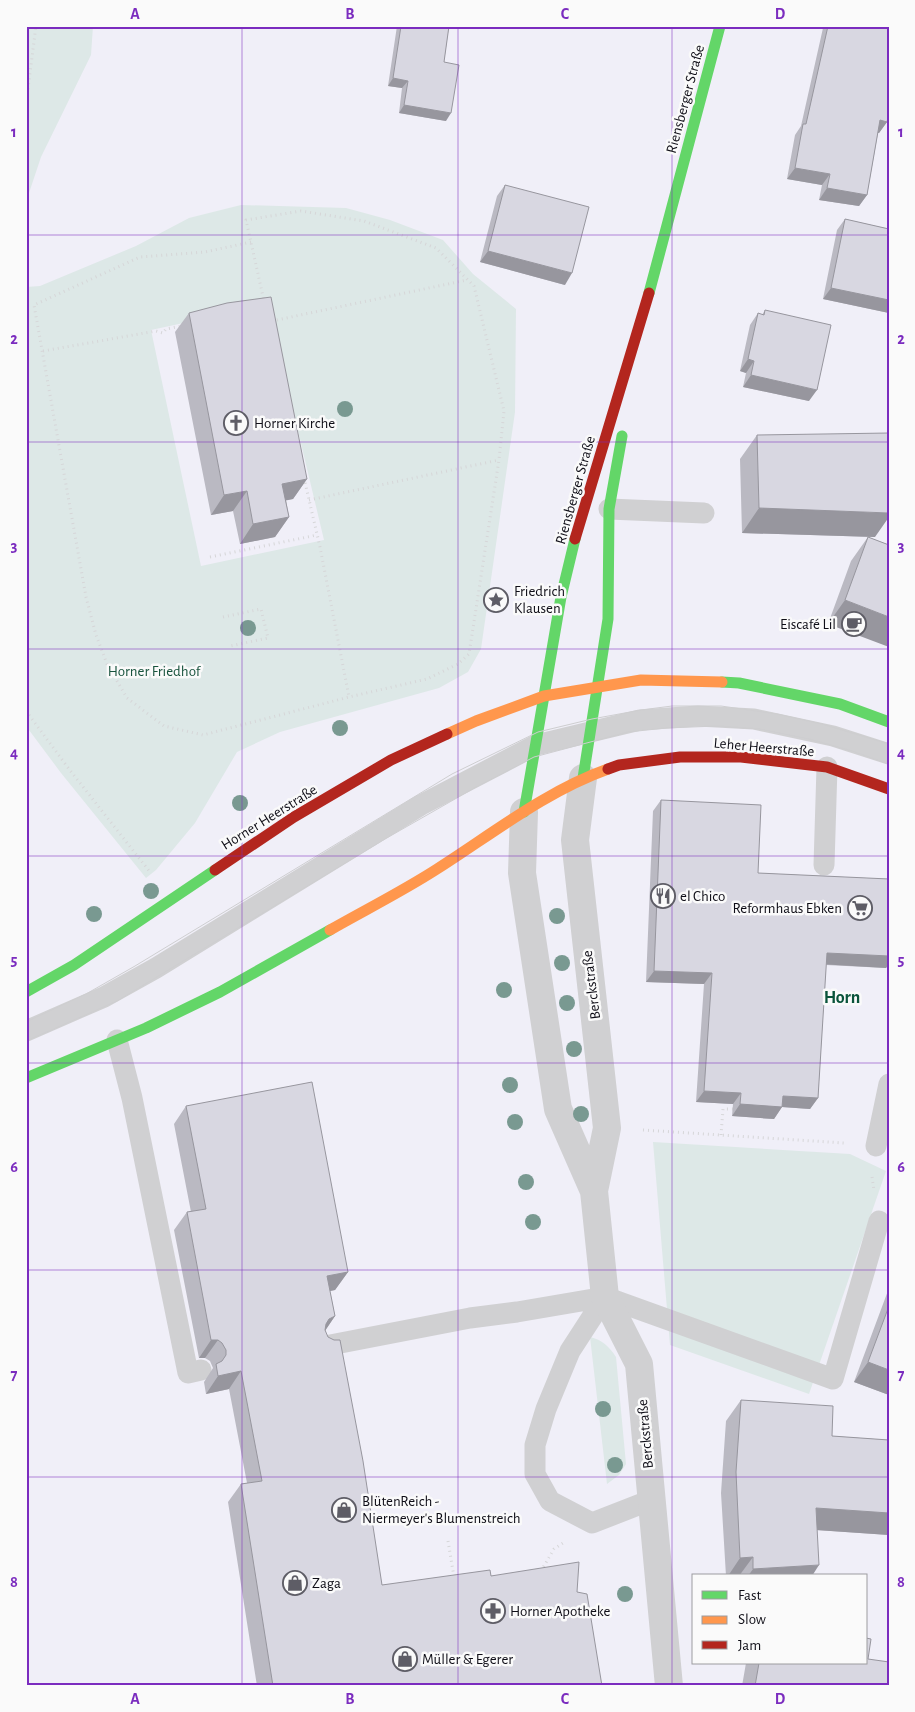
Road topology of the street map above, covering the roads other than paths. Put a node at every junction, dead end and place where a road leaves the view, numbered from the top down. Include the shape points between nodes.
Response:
1 (720, 26) edge
2 (650, 295) junction
3 (629, 399) dead end
4 (624, 428) dead end
5 (609, 509) junction
6 (704, 513) dead end
7 (596, 687) junction
8 (544, 696) junction
9 (889, 722) edge
10 (590, 731) junction
11 (536, 745) junction
12 (889, 754) edge
13 (827, 767) junction
14 (583, 778) junction
15 (889, 789) edge
16 (524, 812) junction
17 (824, 865) dead end
18 (26, 992) edge
19 (26, 1031) edge
20 (117, 1040) junction
21 (26, 1078) edge
22 (889, 1084) edge
23 (876, 1146) road end
24 (594, 1190) junction
25 (879, 1221) road end
26 (605, 1297) junction
27 (325, 1346) edge
28 (201, 1370) dead end
29 (651, 1500) junction
30 (669, 1686) edge

1 - 2 main road, Riensberger Straße
2 - 3 main road, Riensberger Straße
2 - 8 main road, Riensberger Straße via 576,536
4 - 5 main road, Riensberger Straße
5 - 6 lane
5 - 7 main road, Riensberger Straße via 608,619
7 - 8 main road
7 - 9 main road via 641,680 739,683 840,704
7 - 10 main road, Riensberger Straße
8 - 11 main road, Riensberger Straße
8 - 18 main road, Horner Heerstraße via 476,721 391,760 294,817 74,966
10 - 11 lane
10 - 12 lane via 670,717 754,719 833,736
10 - 14 main road, Riensberger Straße
11 - 16 main road, Riensberger Straße
11 - 19 lane via 421,805 156,968 104,997
13 - 14 main road, Leher Heerstraße via 741,757 680,758 619,765
13 - 15 main road, Leher Heerstraße
13 - 17 lane
14 - 16 main road, Leher Heerstraße
14 - 24 street, Berckstraße via 575,840 607,1128
16 - 20 main road via 434,871 228,987
16 - 24 street, Berckstraße via 522,873 558,1109
20 - 21 main road
20 - 28 lane via 132,1098 188,1373
22 - 23 lane
24 - 26 street, Berckstraße
25 - 26 lane via 834,1379
26 - 27 lane via 470,1318
26 - 29 street, Berckstraße via 639,1364
26 - 29 lane via 570,1351 546,1409 535,1445 535,1474 550,1501 592,1523
29 - 30 street, Berckstraße

